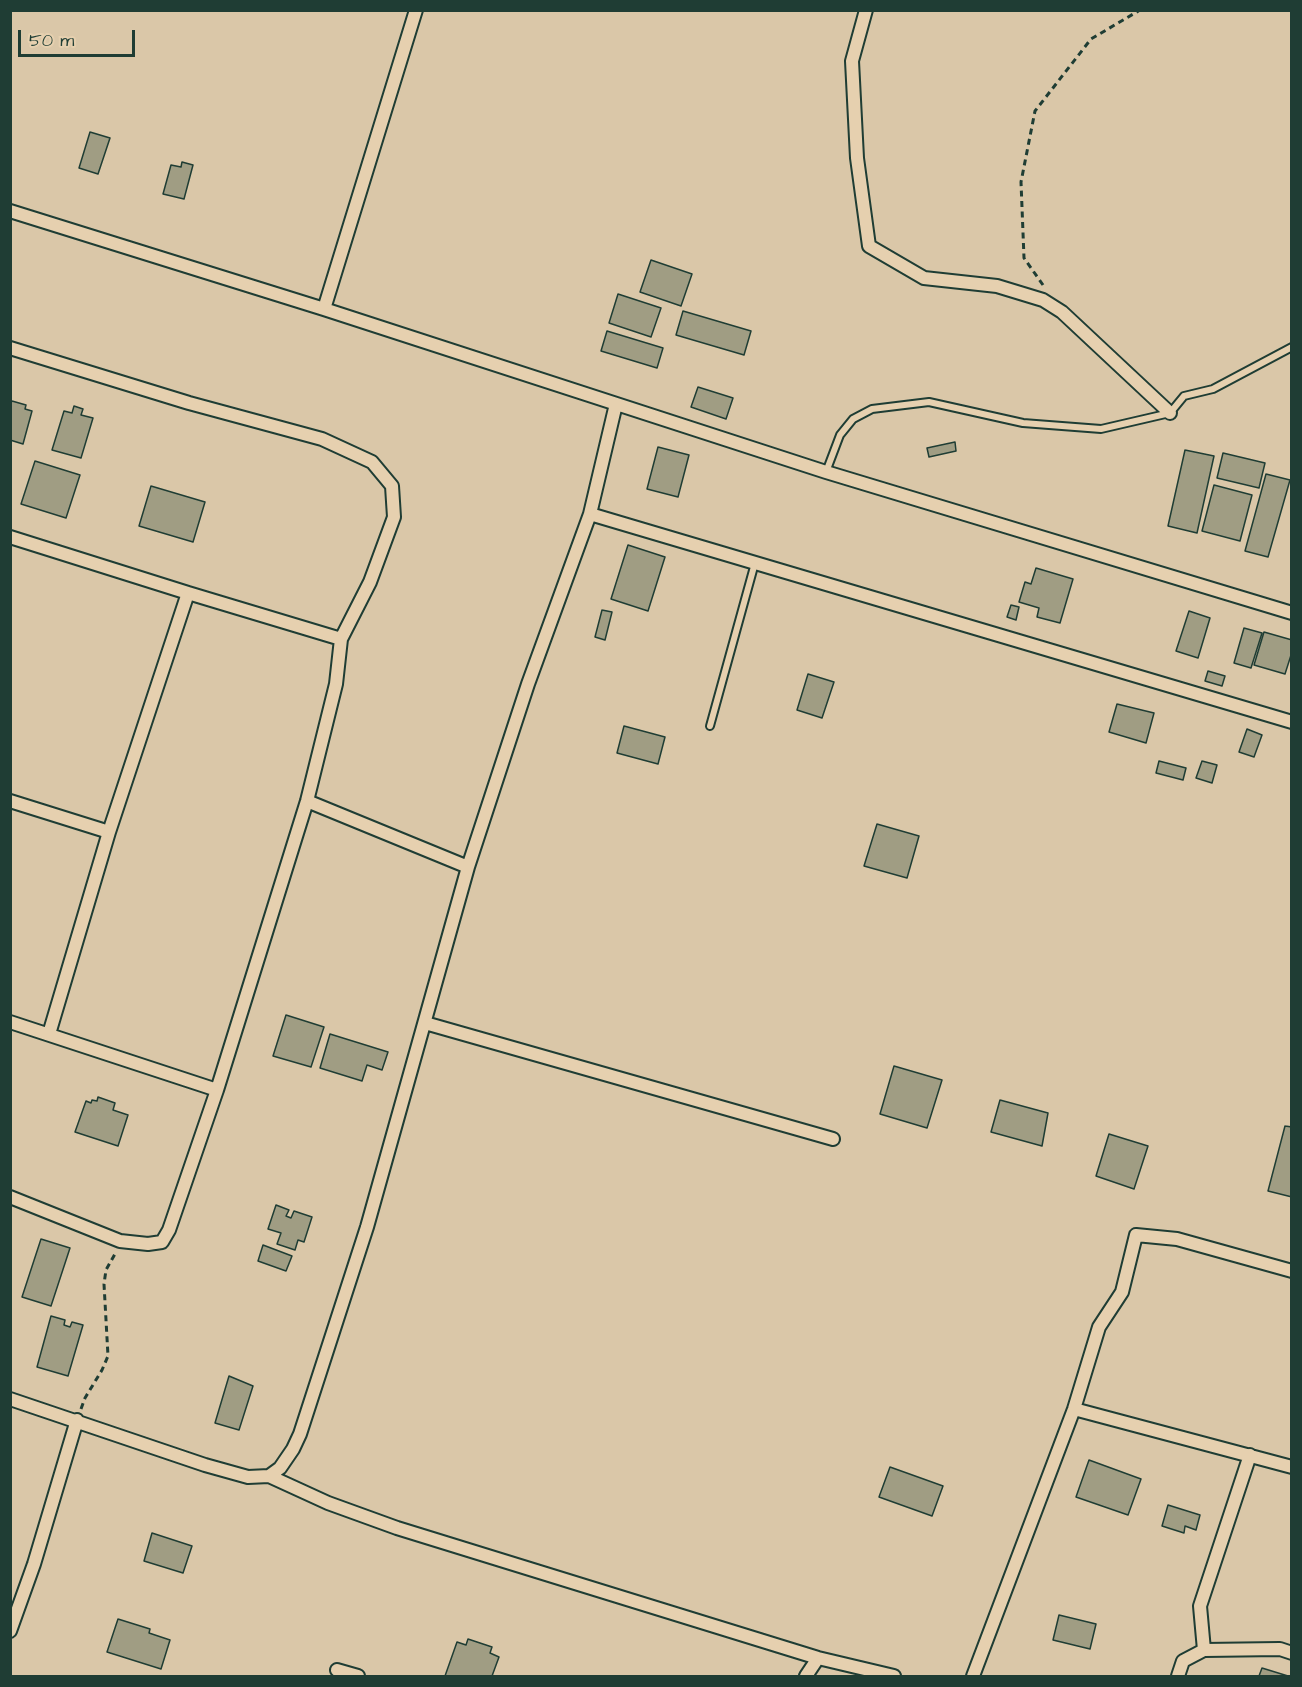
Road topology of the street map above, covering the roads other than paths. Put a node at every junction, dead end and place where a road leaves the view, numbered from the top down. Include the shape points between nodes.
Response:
1 (416, 10) edge
2 (866, 10) edge
3 (10, 211) edge
4 (324, 309) junction
5 (1292, 347) edge
6 (10, 348) edge
7 (616, 404) junction
8 (1170, 413) junction
9 (826, 472) junction
10 (590, 514) junction
11 (10, 537) edge
12 (755, 563) junction
13 (188, 592) junction
14 (1292, 613) edge
15 (341, 639) junction
16 (1292, 722) edge
17 (710, 726) dead end
18 (10, 801) edge
19 (307, 801) junction
20 (109, 832) junction
21 (468, 867) junction
22 (10, 1022) edge
23 (426, 1023) junction
24 (49, 1034) junction
25 (217, 1090) junction
26 (832, 1139) dead end
27 (12, 1201) edge
28 (1292, 1271) edge
29 (10, 1399) edge
30 (1074, 1409) junction
31 (77, 1420) junction
32 (1250, 1455) junction
33 (1292, 1467) edge
34 (269, 1476) junction
35 (10, 1631) edge
36 (1204, 1650) junction
37 (1292, 1653) edge
38 (818, 1658) junction
39 (337, 1670) dead end
40 (358, 1677) edge
41 (806, 1677) edge
42 (894, 1677) edge
43 (973, 1677) edge
44 (1178, 1677) edge

1 - 4 street
2 - 8 street via 852,61 856,158 869,246 924,278 997,286 1043,300 1062,312
3 - 4 street
4 - 7 street
5 - 8 lane via 1213,389 1184,396
6 - 15 street via 322,439 372,462 392,486 394,517 370,582
7 - 9 street
7 - 10 street
8 - 9 lane via 1101,429 1023,423 929,402 872,409 853,419 840,435
9 - 14 street
10 - 12 street
10 - 21 street via 528,684
11 - 13 street
12 - 16 street
12 - 17 lane
13 - 15 street
13 - 20 street
15 - 19 street via 336,684
18 - 20 street
19 - 21 street
19 - 25 street
20 - 24 street
21 - 23 street
22 - 24 street
23 - 26 street
23 - 34 street via 367,1227 300,1434 280,1468
24 - 25 street
25 - 27 street via 170,1230 162,1242 120,1241
28 - 30 street via 1177,1239 1136,1235 1122,1292 1099,1327
29 - 31 street
30 - 32 street
30 - 43 street
31 - 34 street via 205,1465 248,1477
31 - 35 street
32 - 33 street
32 - 36 street via 1200,1606
34 - 38 street via 397,1528
36 - 37 street via 1280,1649
36 - 44 street via 1183,1661
38 - 41 street
38 - 42 street
39 - 40 street

